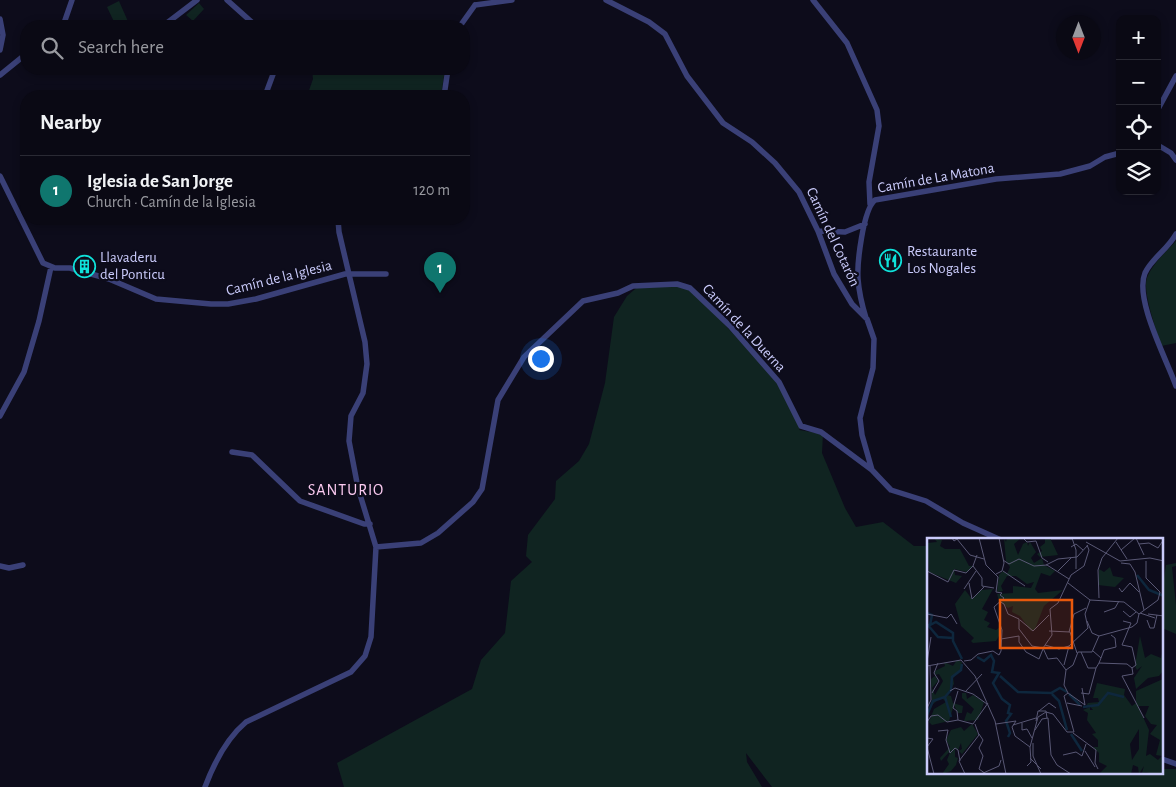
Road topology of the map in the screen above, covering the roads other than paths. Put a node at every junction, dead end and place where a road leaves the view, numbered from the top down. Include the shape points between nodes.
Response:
1 (72, 0) edge
2 (197, 0) edge
3 (227, 0) edge
4 (512, 0) edge
5 (606, 0) edge
6 (813, 0) edge
7 (475, 2) edge
8 (0, 19) edge
9 (65, 20) edge
10 (171, 20) edge
11 (249, 20) edge
12 (464, 20) edge
13 (0, 50) edge
14 (20, 59) edge
15 (0, 75) edge
16 (273, 75) edge
17 (447, 75) edge
18 (1176, 76) edge
19 (267, 90) edge
20 (445, 90) edge
21 (1160, 105) edge
22 (1161, 150) edge
23 (1116, 155) edge
24 (1176, 160) edge
25 (0, 176) edge
26 (870, 204) junction
27 (20, 218) edge
28 (865, 224) junction
29 (24, 225) edge
30 (339, 225) edge
31 (818, 231) junction
32 (1176, 234) edge
33 (51, 267) junction
34 (350, 273) junction
35 (386, 274) dead end
36 (867, 320) junction
37 (1176, 386) edge
38 (0, 416) edge
39 (232, 452) dead end
40 (872, 470) junction
41 (370, 524) junction
42 (997, 538) edge
43 (376, 547) junction
44 (23, 564) dead end
45 (0, 566) edge
46 (1164, 760) edge
47 (1176, 764) edge
48 (205, 787) edge

1 - 9 street
2 - 10 street
3 - 11 street
4 - 7 street
5 - 31 street, Camín del Cotarón via 650,22 665,34 687,76 723,123 752,142 788,176
6 - 26 street via 847,43 877,110 879,126 869,182
7 - 12 street
8 - 13 street via 3,35
14 - 15 street
16 - 19 street
17 - 20 street
18 - 21 street
22 - 24 street via 1171,153
23 - 26 street, Camín de La Matona via 1060,174 986,181 881,199
25 - 27 street
26 - 28 street, Camín de La Matona
28 - 31 street via 845,232
28 - 36 street, Camín de La Matona via 858,277
29 - 33 street via 40,259
30 - 34 street
31 - 36 street, Camín del Cotarón via 834,274 852,304
32 - 37 street via 1145,272 1143,288 1159,347
33 - 34 street, Camín de la Iglesia via 70,268 109,279 156,299 216,305 256,299
33 - 38 street via 24,372
34 - 35 street, Camín de la Iglesia
34 - 41 street via 367,364 362,393 348,426 349,441 358,488
36 - 40 street, Camín del Cotarón via 875,352 860,418
39 - 41 street via 252,455 300,501
40 - 42 street, Camín del Cotarón via 890,490 926,501
40 - 43 street, Camín de la Duerna via 820,432 801,426 779,382 730,326 690,288 677,284 641,284 583,301 524,357 498,400 482,489 472,502 422,543
41 - 43 street
43 - 48 street via 371,637 358,666 344,677 246,722 227,742
44 - 45 street via 9,568
46 - 47 street

